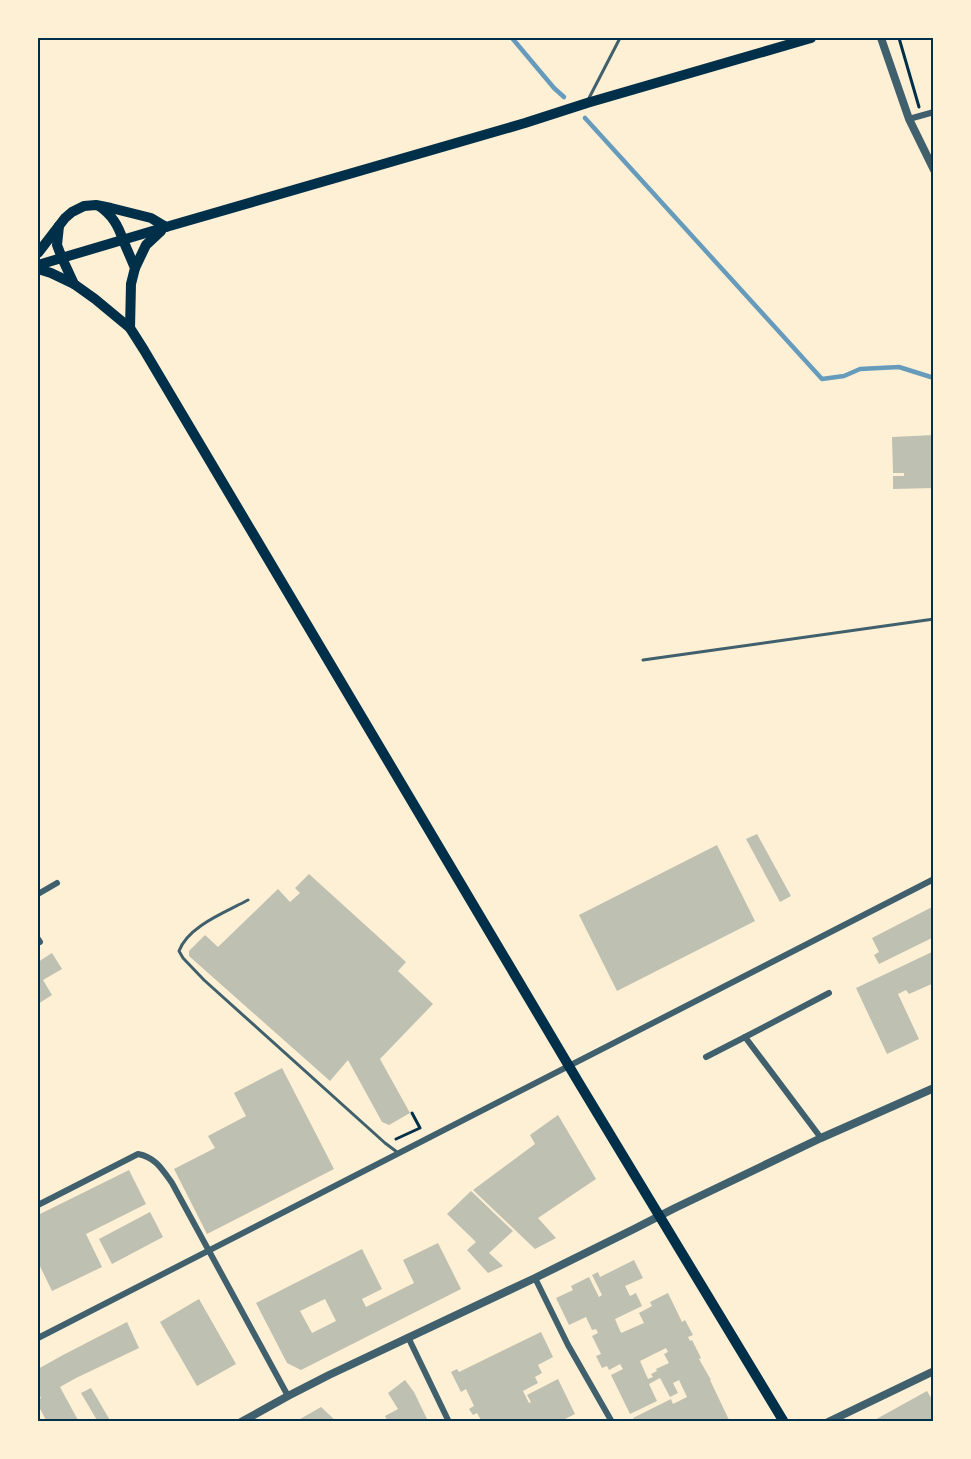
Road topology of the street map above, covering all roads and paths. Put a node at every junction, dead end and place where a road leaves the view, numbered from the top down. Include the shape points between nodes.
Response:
1 (620, 38) edge
2 (811, 38) edge
3 (881, 38) edge
4 (899, 38) edge
5 (587, 103) junction
6 (933, 112) edge
7 (922, 115) junction
8 (909, 119) junction
9 (933, 170) edge
10 (96, 205) junction
11 (59, 225) junction
12 (166, 227) junction
13 (123, 240) junction
14 (38, 253) edge
15 (62, 258) junction
16 (38, 267) edge
17 (135, 268) junction
18 (74, 284) junction
19 (130, 328) junction
20 (933, 619) edge
21 (643, 660) dead end
22 (933, 879) edge
23 (57, 883) dead end
24 (38, 894) edge
25 (248, 900) dead end
26 (829, 993) dead end
27 (745, 1037) junction
28 (706, 1057) dead end
29 (569, 1066) junction
30 (933, 1088) edge
31 (412, 1113) dead end
32 (821, 1138) junction
33 (387, 1144) junction
34 (399, 1153) junction
35 (38, 1205) edge
36 (658, 1216) junction
37 (209, 1250) junction
38 (535, 1278) junction
39 (408, 1337) junction
40 (38, 1338) edge
41 (933, 1371) edge
42 (288, 1396) junction
43 (242, 1422) edge
44 (449, 1422) edge
45 (612, 1422) edge
46 (783, 1422) edge
47 (828, 1422) edge

1 - 5 lane
2 - 5 main road
3 - 8 street
4 - 7 path
5 - 12 main road
6 - 7 street
7 - 8 street
8 - 9 street
10 - 11 main road via 72,212
10 - 12 main road via 151,218
10 - 13 main road via 117,224
11 - 14 main road
11 - 15 main road via 57,245
12 - 13 main road
12 - 17 main road via 146,245
13 - 15 main road
13 - 17 main road
15 - 16 main road
15 - 18 main road
16 - 18 main road
17 - 19 main road
18 - 19 main road
19 - 29 main road
20 - 21 lane
22 - 29 street
23 - 24 street
25 - 33 lane via 192,933 179,951 204,980
26 - 27 street
27 - 28 street
27 - 32 street
29 - 34 street
29 - 36 main road
30 - 32 street
31 - 33 path via 420,1128
32 - 36 street
33 - 34 lane
34 - 37 street
35 - 37 street via 129,1158 146,1156 155,1160 172,1183
36 - 38 street
36 - 46 main road
37 - 40 street
37 - 42 street
38 - 39 street
38 - 45 street
39 - 42 street
39 - 44 street
41 - 47 street
42 - 43 street

